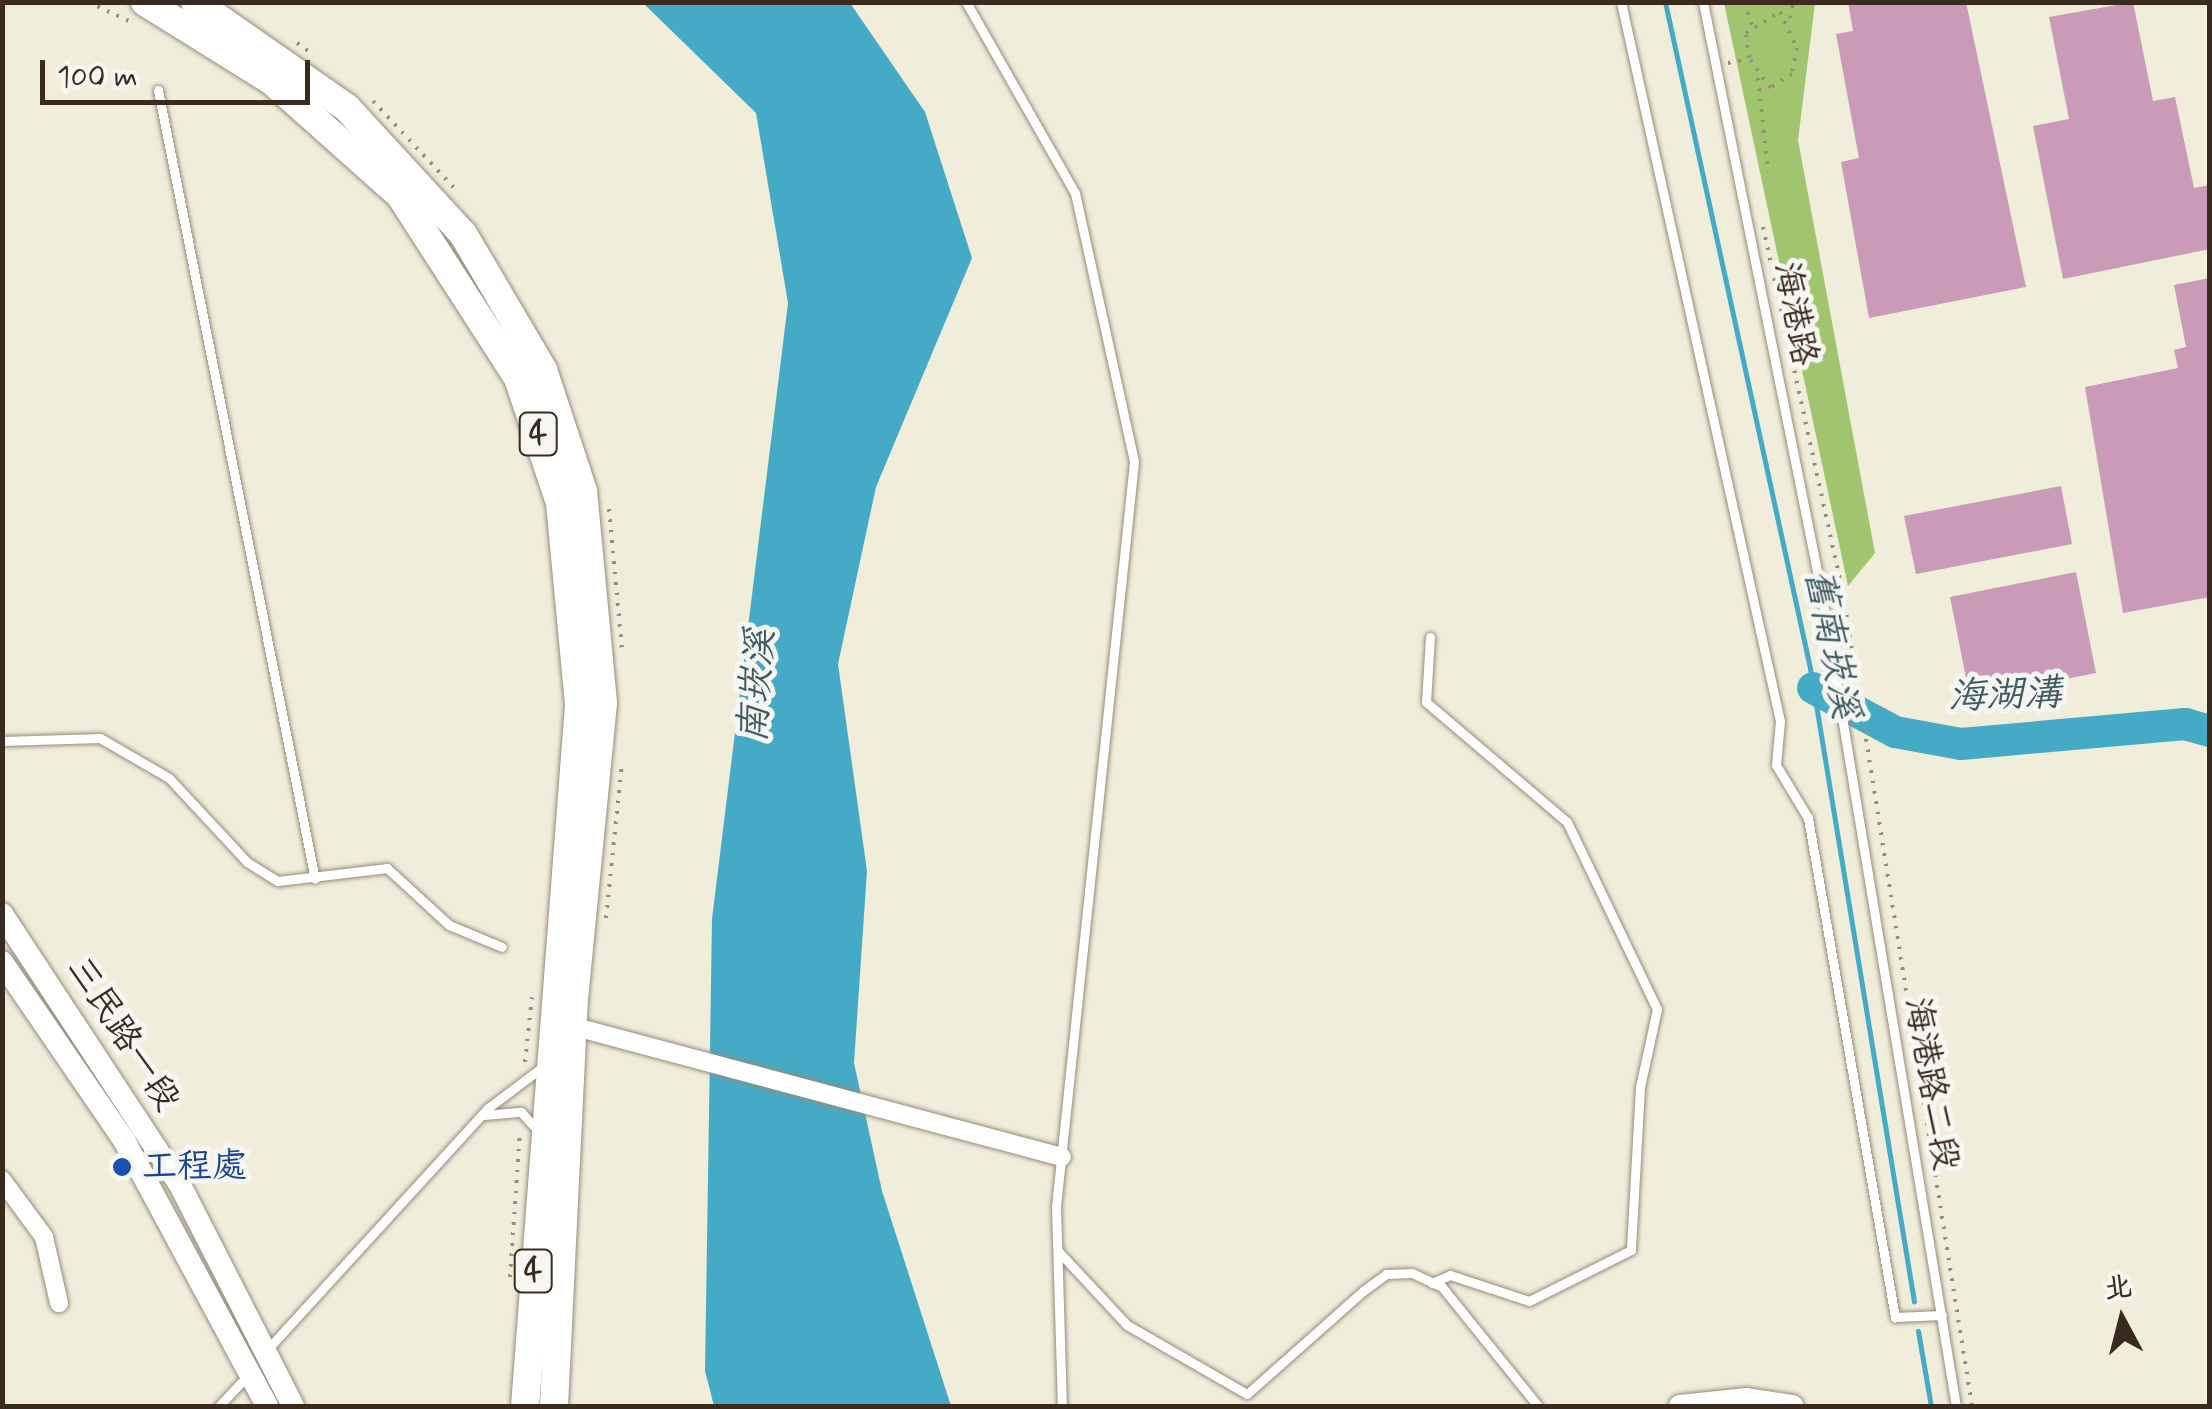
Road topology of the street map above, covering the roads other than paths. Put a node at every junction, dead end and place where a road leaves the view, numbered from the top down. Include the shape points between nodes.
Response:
1 (195, 2) edge
2 (966, 2) edge
3 (1621, 2) edge
4 (1702, 2) edge
5 (145, 15) edge
6 (158, 90) dead end
7 (1430, 637) dead end
8 (2, 741) edge
9 (1851, 770) joint
10 (315, 879) junction
11 (2, 914) edge
12 (502, 946) dead end
13 (2, 962) edge
14 (560, 1027) junction
15 (534, 1070) junction
16 (481, 1116) junction
17 (541, 1136) junction
18 (1062, 1158) junction
19 (2, 1180) edge
20 (1057, 1250) junction
21 (1432, 1282) junction
22 (59, 1304) dead end
23 (1942, 1314) junction
24 (267, 1350) junction
25 (252, 1371) junction
26 (219, 1406) edge
27 (267, 1406) edge
28 (293, 1406) edge
29 (525, 1406) edge
30 (554, 1406) edge
31 (1062, 1406) edge
32 (1538, 1406) edge
33 (1680, 1406) edge
34 (1792, 1406) edge
35 (1956, 1406) edge

1 - 14 main road, 4 via 293,66 403,164 463,234 544,370 588,515 602,669
2 - 18 lane via 1075,193 1134,462
3 - 23 lane via 1780,721 1776,766 1808,818 1894,1318
4 - 9 lane, 海港路
5 - 14 main road, 4 via 272,81 400,195 518,378 560,503 574,587 579,705
6 - 10 lane
7 - 21 lane via 1426,702 1567,822 1658,1009 1640,1088 1631,1250 1529,1300 1450,1274
8 - 10 lane via 100,738 169,778 247,862 278,881
9 - 23 lane, 海港路二段
10 - 12 lane via 387,868 449,925
11 - 24 street, 三民路一段 via 180,1187
13 - 25 street, 三民路一段 via 124,1140
14 - 15 main road, 4
14 - 18 street
14 - 30 main road, 4
15 - 16 lane
15 - 17 main road, 4
16 - 17 lane via 521,1112
16 - 24 lane
17 - 29 main road, 4
18 - 20 lane
19 - 22 street via 44,1237
20 - 21 lane via 1127,1324 1248,1394 1386,1274
20 - 31 lane
21 - 32 lane
23 - 35 lane, 海港路二段
24 - 25 lane
24 - 28 street, 三民路一段
25 - 26 lane
25 - 27 street, 三民路一段
33 - 34 street via 1748,1399

